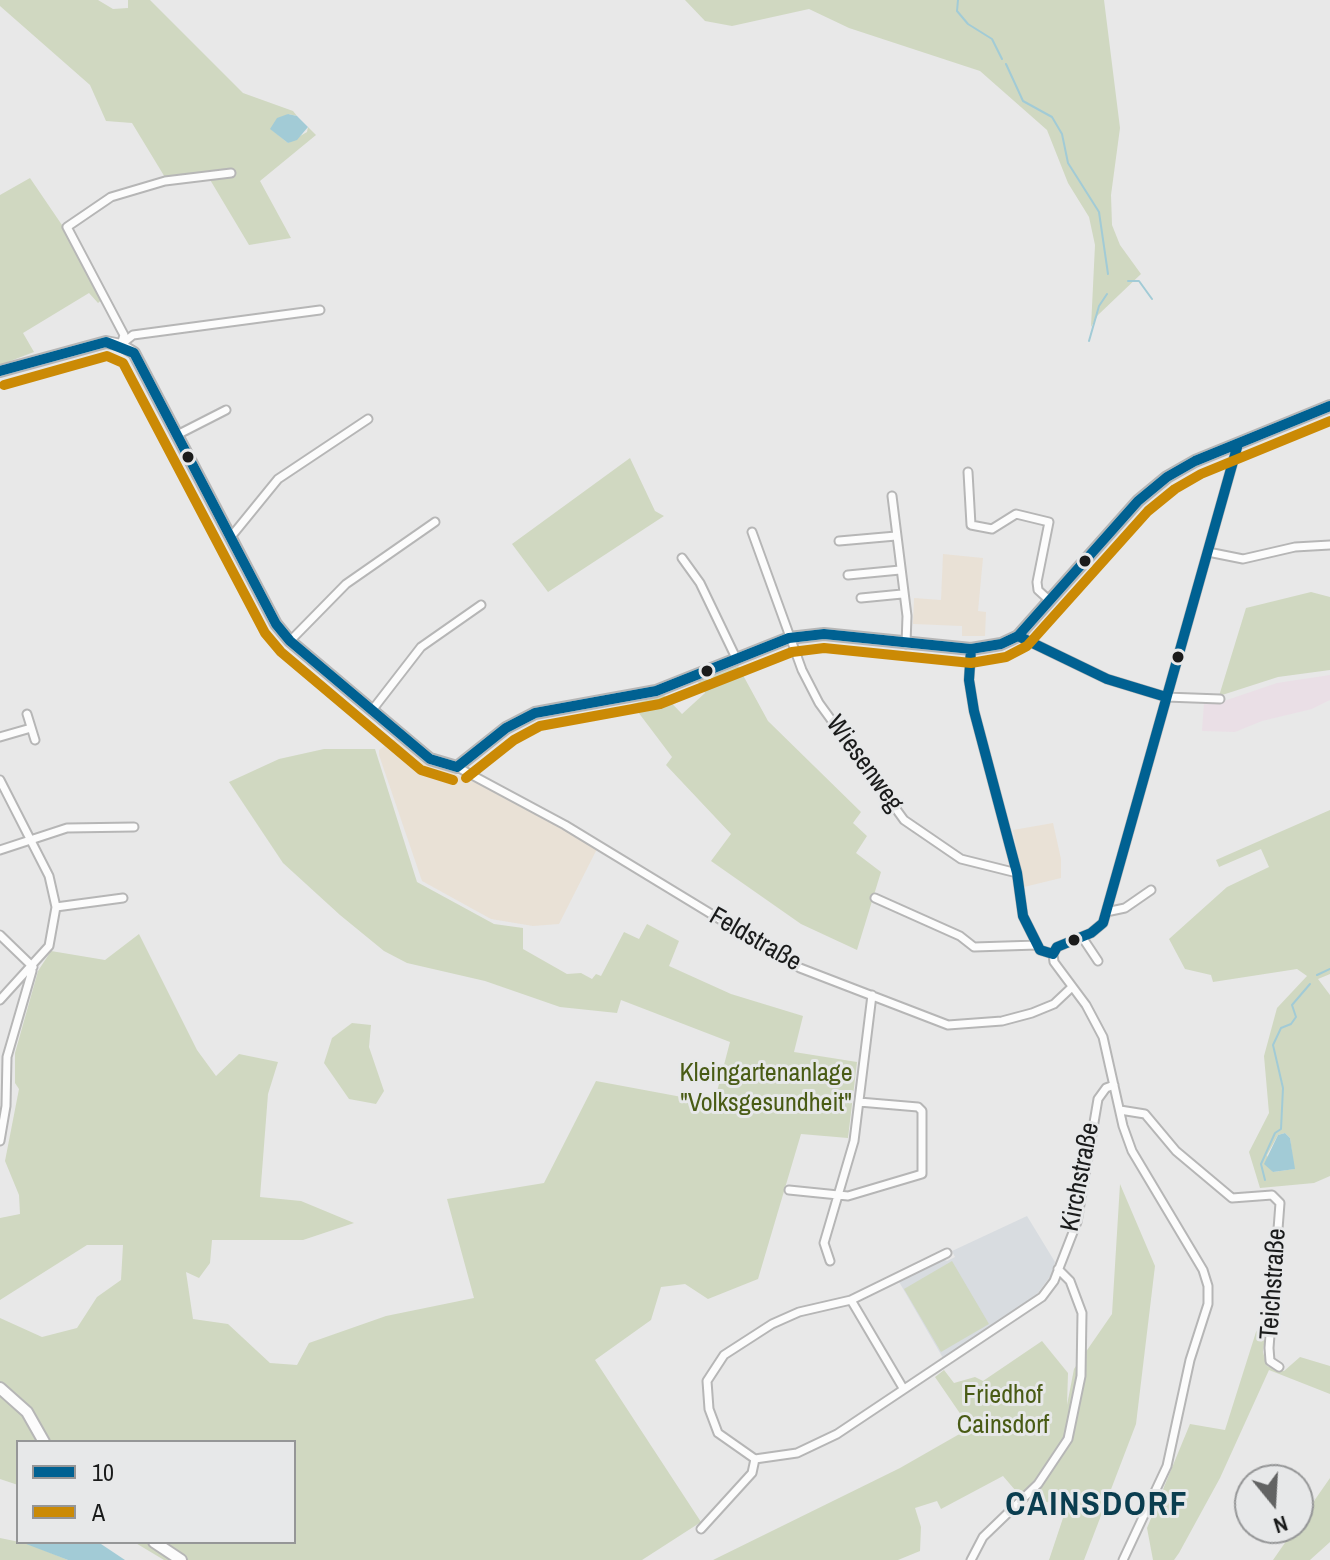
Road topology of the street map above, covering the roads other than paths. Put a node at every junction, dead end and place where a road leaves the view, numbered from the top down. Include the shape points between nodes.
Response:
1 (231, 173) dead end
2 (320, 310) dead end
3 (121, 345) junction
4 (0, 371) edge
5 (1330, 406) edge
6 (226, 410) dead end
7 (368, 419) dead end
8 (177, 435) junction
9 (1238, 444) junction
10 (968, 472) dead end
11 (892, 496) dead end
12 (435, 522) dead end
13 (752, 532) dead end
14 (896, 536) junction
15 (230, 538) junction
16 (839, 541) dead end
17 (1330, 545) edge
18 (1208, 552) junction
19 (682, 558) dead end
20 (900, 570) junction
21 (848, 575) dead end
22 (902, 594) junction
23 (861, 598) dead end
24 (1050, 601) junction
25 (481, 605) dead end
26 (1018, 636) junction
27 (789, 638) junction
28 (290, 641) junction
29 (906, 644) junction
30 (971, 649) junction
31 (737, 660) junction
32 (1166, 697) junction
33 (1220, 699) dead end
34 (373, 709) junction
35 (27, 714) dead end
36 (31, 728) junction
37 (0, 737) edge
38 (35, 740) dead end
39 (457, 767) junction
40 (0, 780) edge
41 (134, 827) dead end
42 (30, 840) junction
43 (0, 850) edge
44 (1017, 873) junction
45 (1151, 890) dead end
46 (123, 898) dead end
47 (875, 898) dead end
48 (56, 907) junction
49 (1106, 912) junction
50 (0, 935) edge
51 (1082, 937) junction
52 (1037, 945) junction
53 (1053, 954) junction
54 (1098, 961) dead end
55 (33, 967) junction
56 (1072, 987) junction
57 (872, 995) junction
58 (0, 1000) edge
59 (1114, 1085) junction
60 (859, 1102) junction
61 (1120, 1110) junction
62 (0, 1141) edge
63 (789, 1190) dead end
64 (838, 1195) junction
65 (947, 1253) dead end
66 (830, 1261) dead end
67 (1058, 1269) junction
68 (851, 1300) junction
69 (1279, 1367) dead end
70 (0, 1388) edge
71 (903, 1388) junction
72 (43, 1440) edge
73 (755, 1459) junction
74 (701, 1529) dead end
75 (157, 1544) edge
76 (181, 1560) edge
77 (971, 1560) edge
78 (1123, 1560) edge

1 - 3 street via 165,181 111,197 67,227 124,335
2 - 3 street via 133,335
3 - 4 street via 106,342
3 - 8 street via 134,353
5 - 9 street
6 - 8 street
7 - 15 street via 278,479
8 - 15 street
9 - 18 street
9 - 24 street via 1186,466 1138,501
10 - 24 street via 971,525 992,529 1016,514 1049,522 1037,582
11 - 14 street
12 - 28 street via 346,584
13 - 27 street, Wiesenweg
14 - 16 street
14 - 20 street
15 - 28 street
17 - 18 street via 1243,559
18 - 32 street
19 - 31 street
20 - 21 street
20 - 22 street
22 - 23 street
22 - 29 street
24 - 26 street
25 - 34 street via 421,647
26 - 30 street
26 - 32 street via 1107,679
27 - 29 street via 824,634
27 - 31 street
27 - 44 street, Wiesenweg via 819,703 904,820 961,859
28 - 34 street
29 - 30 street
30 - 44 street via 974,711
31 - 39 street via 632,697 535,713 506,728
32 - 33 street
32 - 49 street
34 - 39 street via 430,759
35 - 36 street
36 - 37 street
36 - 38 street
39 - 57 street, Feldstraße via 565,825 800,968
40 - 42 street
41 - 42 street via 67,828
42 - 43 street
42 - 48 street via 54,888
44 - 52 street via 1023,916
45 - 49 street via 1125,908
46 - 48 street
47 - 52 street via 974,947
48 - 55 street via 49,946
49 - 51 street via 1100,927
50 - 55 street
51 - 53 street via 1057,947
51 - 54 street
52 - 53 street
53 - 56 street
55 - 58 street
55 - 62 street via 7,1057
56 - 57 street, Feldstraße via 1054,1004 1028,1014 963,1027
56 - 59 street via 1096,1021
57 - 60 street
59 - 61 street
59 - 67 street, Kirchstraße via 1106,1088 1094,1112 1077,1222
60 - 64 street
60 - 64 street via 922,1111 924,1171
61 - 69 street, Teichstraße via 1145,1114 1176,1151 1232,1198 1272,1195 1280,1203 1269,1348 1270,1361
61 - 78 street via 1132,1151 1208,1286 1167,1466
63 - 64 street
64 - 66 street via 824,1243
65 - 68 street
67 - 71 street, Kirchstraße via 1049,1289 1032,1305
67 - 77 street via 1070,1281 1082,1313 1081,1376 1068,1439 1038,1484 983,1537
68 - 71 street
68 - 73 street via 772,1324 724,1355 707,1381 718,1433
70 - 72 street via 27,1412
71 - 73 street, Kirchstraße via 820,1443 783,1457
73 - 74 street via 752,1473
75 - 76 street

